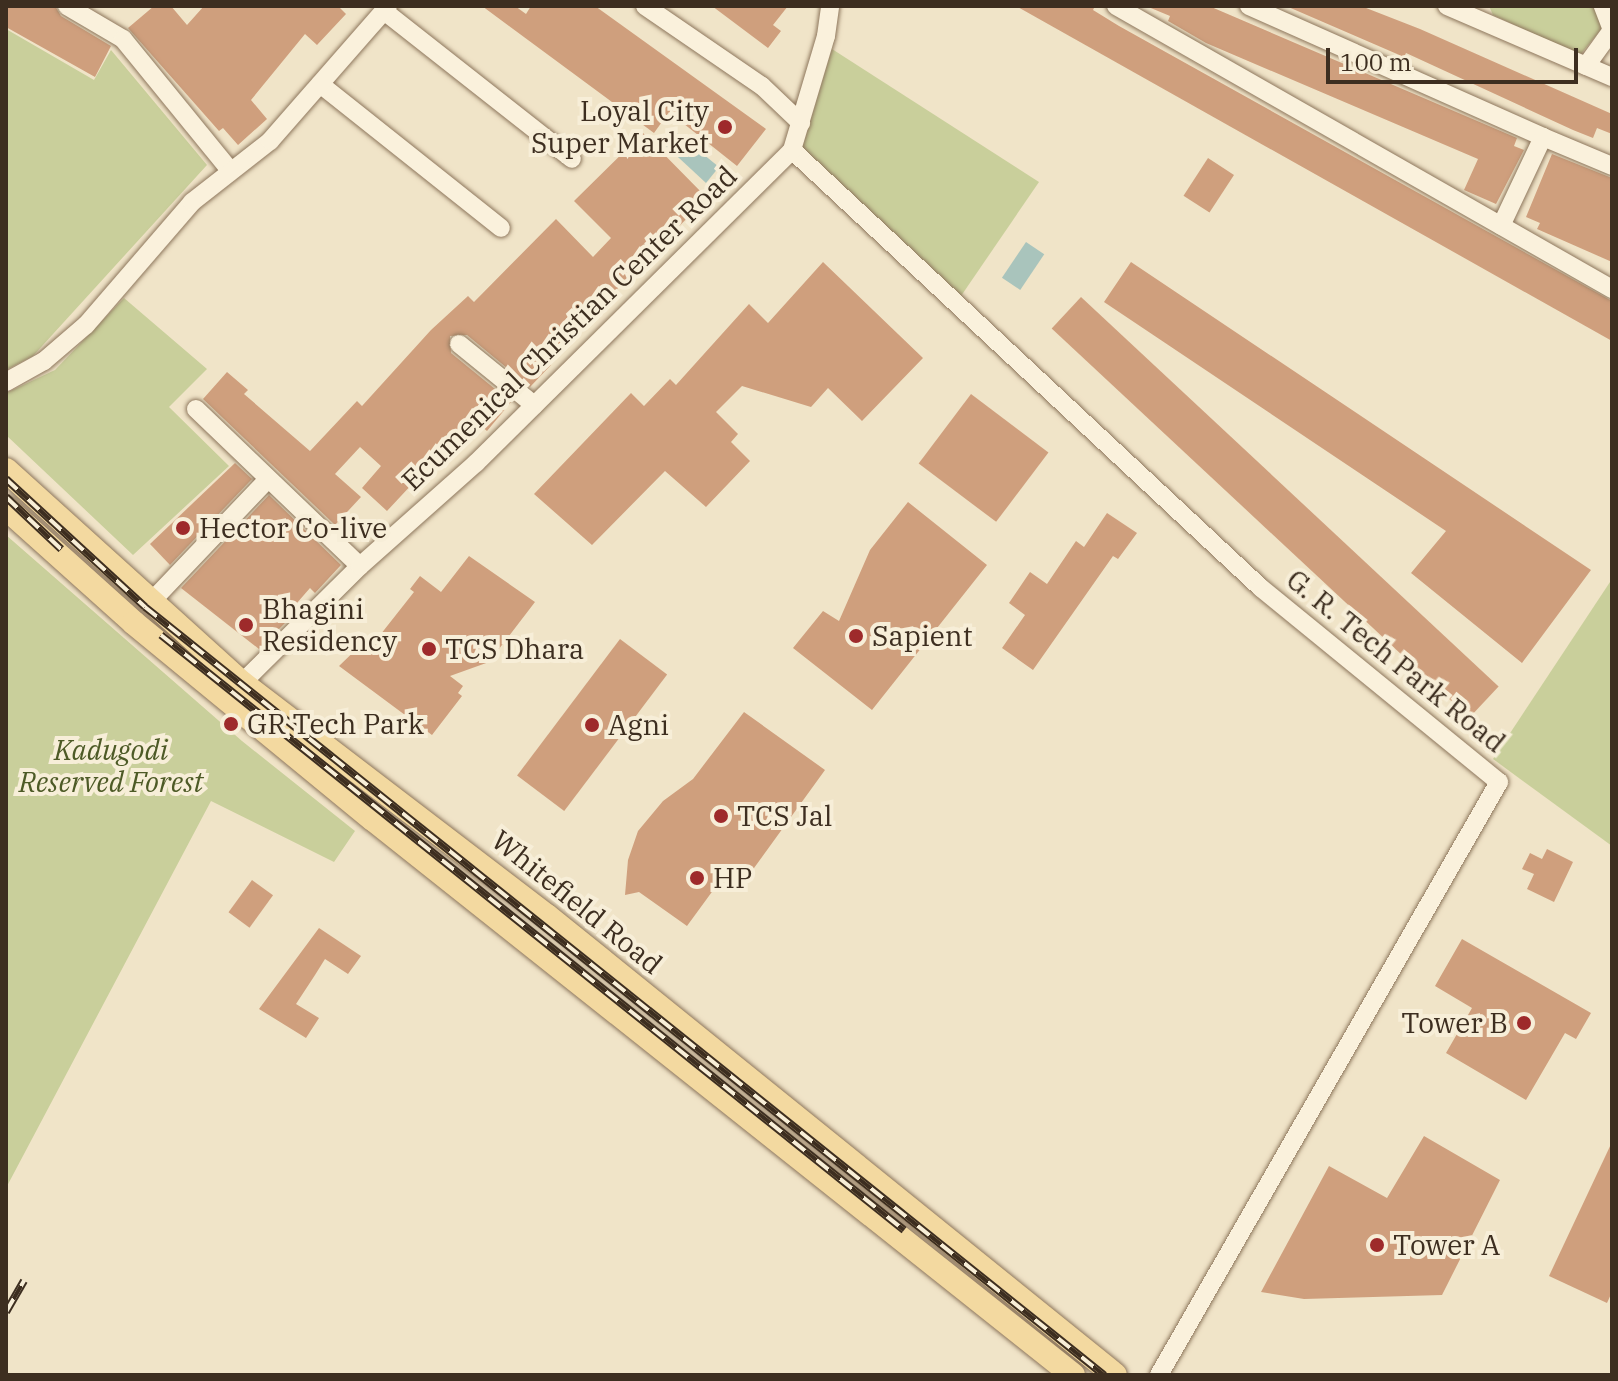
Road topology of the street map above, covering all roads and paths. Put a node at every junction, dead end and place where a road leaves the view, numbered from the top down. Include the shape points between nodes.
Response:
1 (67, 6) edge
2 (645, 6) edge
3 (830, 6) edge
4 (1116, 6) edge
5 (1249, 6) edge
6 (1603, 6) edge
7 (386, 8) edge
8 (1459, 8) edge
9 (1137, 11) edge
10 (1612, 30) edge
11 (1586, 66) junction
12 (1612, 77) edge
13 (320, 84) junction
14 (801, 123) junction
15 (1543, 137) junction
16 (792, 150) junction
17 (572, 159) dead end
18 (1612, 166) edge
19 (230, 170) junction
20 (1501, 226) junction
21 (501, 228) dead end
22 (1612, 289) edge
23 (459, 344) dead end
24 (6, 382) edge
25 (534, 405) junction
26 (196, 409) dead end
27 (6, 470) edge
28 (268, 479) junction
29 (6, 508) edge
30 (360, 566) junction
31 (150, 603) junction
32 (242, 683) junction
33 (1073, 1375) edge
34 (1115, 1375) edge
35 (1159, 1375) edge

1 - 19 street via 123,39
2 - 14 street via 762,86
3 - 14 street, Ecumenical Christian Center Road
4 - 9 street
5 - 15 street
6 - 10 street
7 - 13 street
7 - 17 street
8 - 11 street
9 - 20 street
10 - 11 street
11 - 12 street
13 - 19 street via 270,141
13 - 21 street
14 - 16 street, Ecumenical Christian Center Road
15 - 18 street
15 - 20 street
16 - 25 street, Ecumenical Christian Center Road
16 - 35 street, G. R. Tech Park Road via 1261,588 1499,782
19 - 24 street via 192,202 86,325 44,361
20 - 22 street
23 - 25 street
25 - 30 street, Ecumenical Christian Center Road
26 - 28 street
27 - 31 main road, Whitefield Road
28 - 30 street
28 - 31 street
29 - 33 main road via 134,623 373,819
30 - 32 street, Ecumenical Christian Center Road
31 - 32 main road, Whitefield Road
32 - 34 main road, Whitefield Road via 535,906

